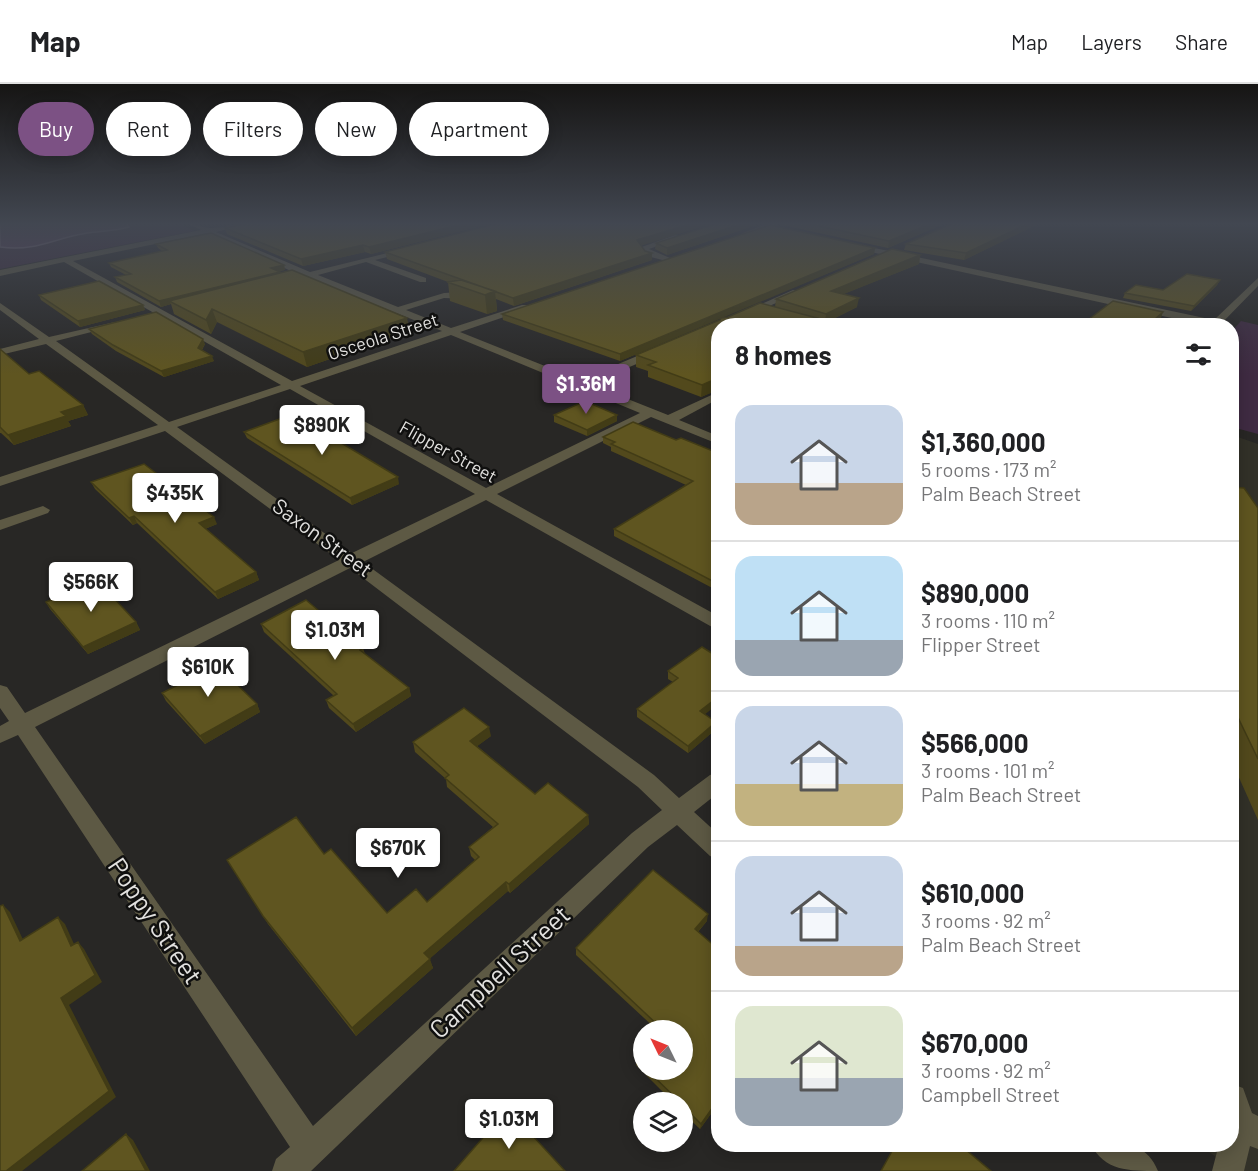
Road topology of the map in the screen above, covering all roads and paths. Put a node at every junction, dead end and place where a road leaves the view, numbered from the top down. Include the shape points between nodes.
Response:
1 (91, 274) edge
2 (309, 274) joint
3 (405, 274) edge
4 (987, 274) edge
5 (294, 278) edge
6 (423, 280) edge
7 (1258, 281) edge
8 (802, 290) edge
9 (484, 300) edge
10 (540, 302) edge
11 (495, 304) edge
12 (0, 306) edge
13 (759, 308) junction
14 (398, 310) junction
15 (514, 311) junction
16 (735, 318) edge
17 (793, 318) edge
18 (1187, 318) edge
19 (1220, 318) edge
20 (120, 322) edge
21 (452, 332) junction
22 (48, 340) junction
23 (665, 348) edge
24 (0, 352) edge
25 (581, 384) junction
26 (289, 386) junction
27 (711, 399) edge
28 (651, 412) junction
29 (669, 420) junction
30 (169, 426) junction
31 (711, 437) edge
32 (0, 482) edge
33 (487, 494) junction
34 (43, 510) dead end
35 (0, 525) edge
36 (352, 560) junction
37 (711, 619) edge
38 (0, 692) edge
39 (10, 730) edge
40 (711, 786) edge
41 (678, 812) junction
42 (711, 843) edge
43 (311, 1150) junction
44 (1117, 1152) edge
45 (1233, 1152) edge
46 (288, 1171) edge
47 (1142, 1171) edge
48 (1228, 1171) edge

1 - 26 street, Flipper Street
2 - 5 street
2 - 14 street
3 - 6 street
4 - 18 street
7 - 19 street
8 - 13 street
9 - 14 street via 456,294
10 - 15 street, Osceola Street
11 - 15 street
12 - 22 street, Saxon Street
13 - 16 street
13 - 17 street
14 - 21 street
15 - 21 street, Osceola Street
20 - 22 street
21 - 25 street
21 - 26 street, Osceola Street
22 - 24 street
22 - 30 street, Saxon Street
23 - 25 street
25 - 28 street
26 - 30 street, Osceola Street
26 - 33 street, Flipper Street
27 - 29 street
28 - 29 street
28 - 33 street
29 - 31 street
30 - 32 street, Osceola Street
30 - 36 street, Saxon Street
33 - 36 street
33 - 37 street, Flipper Street
34 - 35 street
36 - 39 street
36 - 41 street, Saxon Street via 646,781
38 - 39 street, Poppy Street
39 - 43 street, Poppy Street
40 - 41 street, Campbell Street
41 - 42 street, Saxon Street
41 - 43 street, Campbell Street via 640,840
43 - 46 street, Campbell Street
44 - 47 street
45 - 48 street

